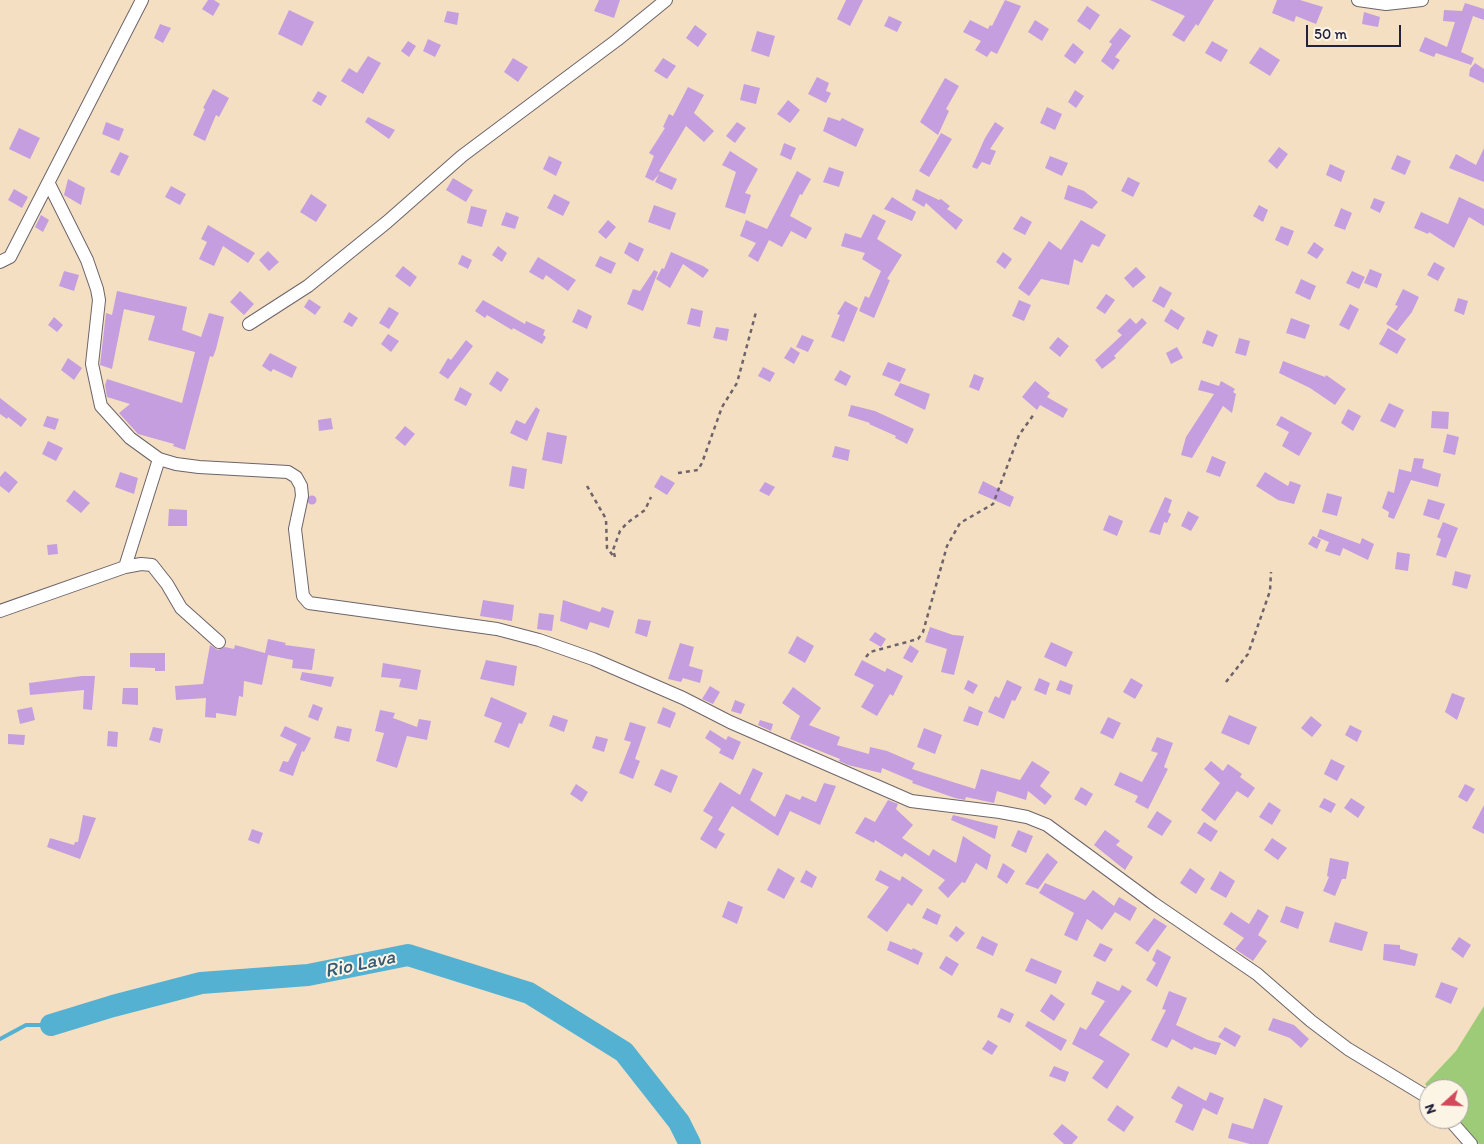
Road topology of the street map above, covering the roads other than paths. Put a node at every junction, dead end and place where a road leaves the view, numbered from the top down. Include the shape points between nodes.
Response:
1 (142, 0) edge
2 (666, 0) edge
3 (1358, 0) edge
4 (1422, 0) edge
5 (49, 184) junction
6 (0, 262) edge
7 (250, 324) dead end
8 (159, 459) junction
9 (125, 567) junction
10 (0, 610) edge
11 (219, 642) dead end
12 (1419, 1092) edge
13 (1457, 1129) edge
14 (1470, 1144) edge

1 - 5 street
2 - 7 street via 618,40 462,156 308,286
3 - 4 street via 1386,4
5 - 6 street via 10,257
5 - 8 street via 87,260 97,289 99,300 92,364 102,406 130,438
8 - 9 street
8 - 12 street via 199,467 288,472 296,477 302,496 295,529 303,596 309,603 498,629 539,640 683,698 730,722 911,801 1000,812 1027,817 1046,825 1257,974 1311,1022 1348,1049
9 - 10 street
9 - 11 street via 152,566 181,608
13 - 14 street

